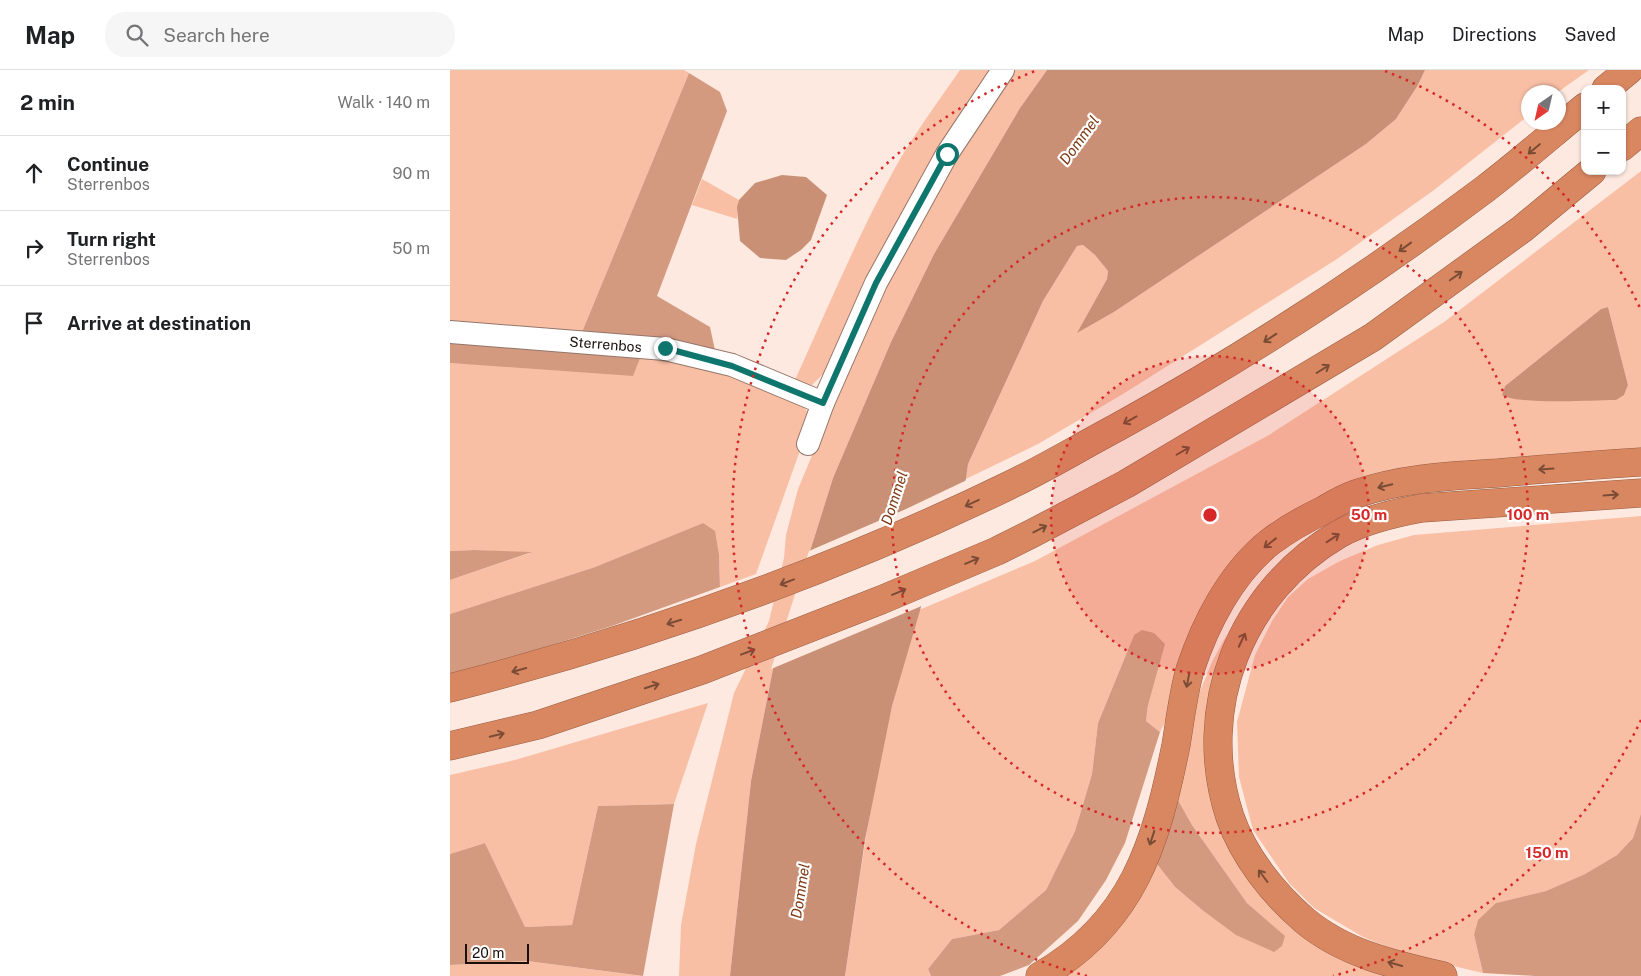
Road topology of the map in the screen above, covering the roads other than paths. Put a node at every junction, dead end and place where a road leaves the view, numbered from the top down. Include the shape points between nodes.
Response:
1 (1003, 70) edge
2 (1629, 70) edge
3 (1611, 85) edge
4 (1581, 110) edge
5 (1641, 131) edge
6 (1626, 144) edge
7 (1587, 175) edge
8 (450, 332) edge
9 (823, 403) junction
10 (808, 444) dead end
11 (1641, 462) edge
12 (1641, 493) edge
13 (450, 688) edge
14 (450, 746) edge
15 (1040, 976) edge
16 (1443, 976) edge

1 - 9 street via 947,154 916,209 876,283
2 - 3 highway
4 -> 13 highway via 1488,187 1248,352 1016,482 901,535 721,607 522,670
5 - 6 highway
14 -> 7 highway via 538,724 702,670 996,551 1126,484 1373,338 1522,229
8 - 9 street, Sterrenbos via 665,348 732,366
9 - 10 street
11 -> 15 highway via 1419,479 1382,486 1353,495 1270,542 1247,564 1207,627 1190,671 1166,795 1134,882 1115,913 1092,938
16 -> 12 highway via 1368,956 1334,940 1305,921 1262,876 1234,825 1224,791 1218,733 1229,668 1260,608 1283,578 1319,548 1367,522 1422,508

